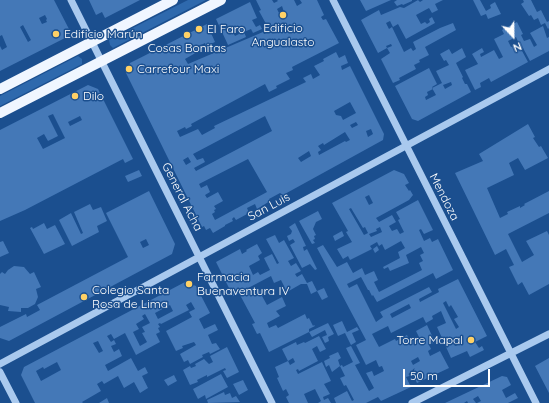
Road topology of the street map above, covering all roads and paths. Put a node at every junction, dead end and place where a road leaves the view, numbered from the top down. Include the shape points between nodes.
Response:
1 (71, 0) edge
2 (173, 0) edge
3 (221, 0) edge
4 (333, 0) edge
5 (92, 42) junction
6 (102, 61) junction
7 (549, 69) edge
8 (0, 88) edge
9 (0, 113) edge
10 (406, 146) junction
11 (199, 257) junction
12 (549, 334) edge
13 (511, 353) junction
14 (0, 364) edge
15 (0, 372) edge
16 (16, 403) edge
17 (272, 403) edge
18 (412, 403) edge
19 (536, 403) edge

1 - 5 street, General Acha
2 - 5 main road
3 - 6 main road
4 - 10 street, Mendoza
5 - 6 street, General Acha
5 - 8 main road
6 - 9 main road
6 - 11 street, General Acha
7 - 10 street, San Luis
10 - 11 street, San Luis
10 - 13 street, Mendoza
11 - 14 street, San Luis
11 - 17 street, General Acha
12 - 13 street
13 - 18 street
13 - 19 street, Mendoza
15 - 16 street

